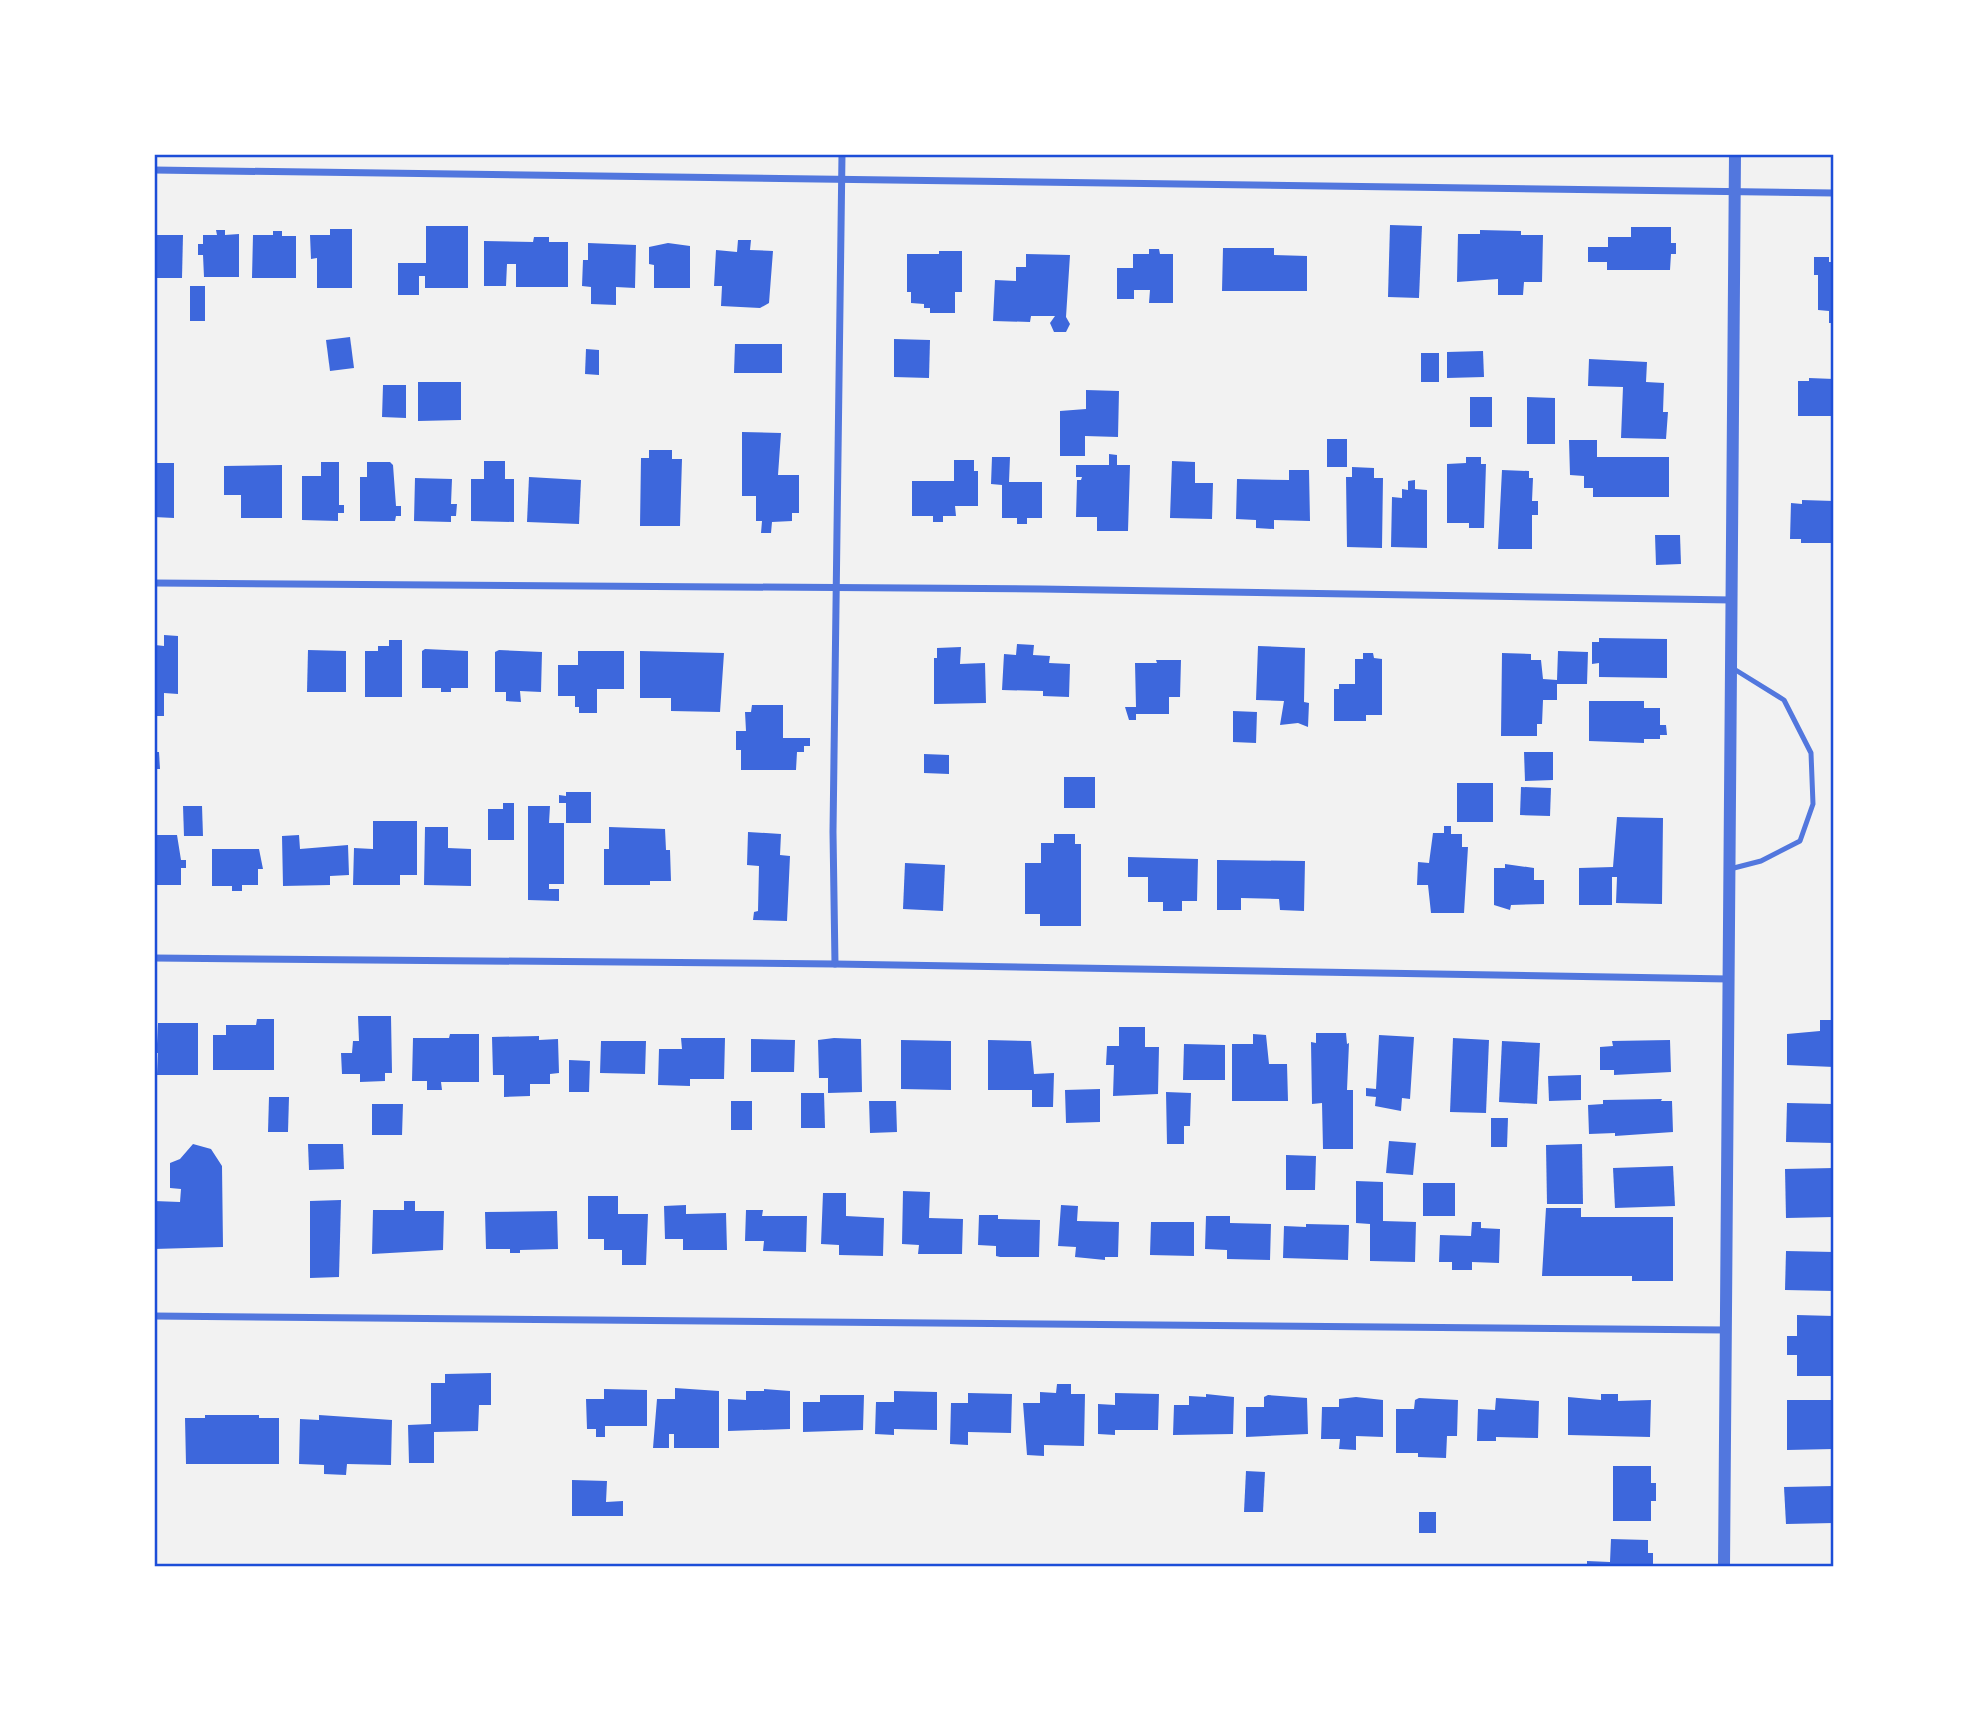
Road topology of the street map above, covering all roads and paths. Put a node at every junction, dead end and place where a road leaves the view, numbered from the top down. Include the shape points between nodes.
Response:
1 (842, 154) edge
2 (1735, 154) edge
3 (154, 170) edge
4 (842, 178) junction
5 (1735, 191) junction
6 (1834, 193) edge
7 (154, 583) edge
8 (836, 589) junction
9 (1731, 600) junction
10 (1731, 667) junction
11 (1730, 869) junction
12 (154, 958) edge
13 (835, 964) junction
14 (1730, 979) junction
15 (154, 1316) edge
16 (1726, 1330) junction
17 (1724, 1567) edge

1 - 4 street
2 - 5 street
3 - 4 street
4 - 5 street
4 - 8 street
5 - 6 street
5 - 9 street
7 - 8 street
8 - 9 street
8 - 13 street
9 - 10 street
10 - 11 street
10 - 11 lane via 1784,700 1811,753 1813,804 1800,841 1761,861
11 - 14 street
12 - 13 street
13 - 14 street
14 - 16 street
15 - 16 street
16 - 17 street

